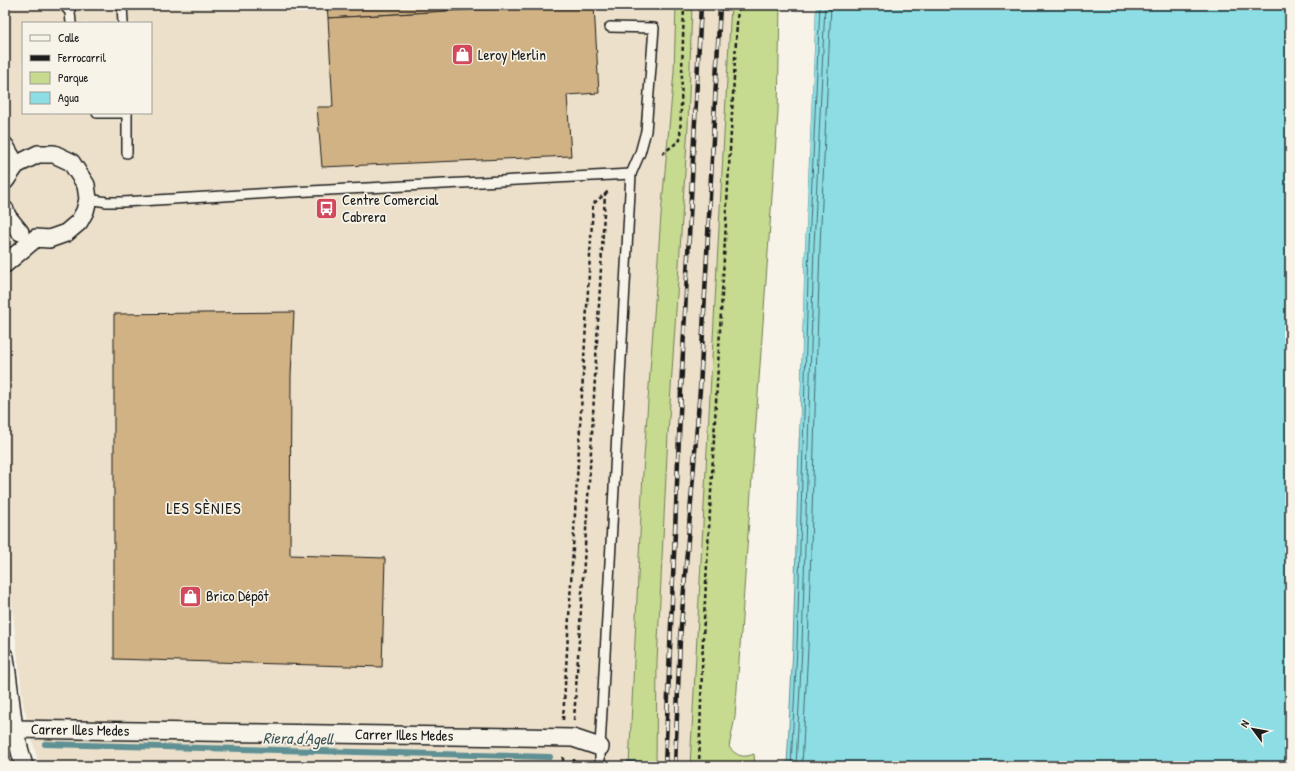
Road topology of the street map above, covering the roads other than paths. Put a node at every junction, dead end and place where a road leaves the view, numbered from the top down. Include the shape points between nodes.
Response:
1 (64, 5) edge
2 (122, 5) edge
3 (71, 22) edge
4 (123, 22) edge
5 (610, 27) dead end
6 (127, 114) edge
7 (5, 146) edge
8 (127, 153) dead end
9 (16, 165) junction
10 (631, 174) junction
11 (5, 181) edge
12 (88, 199) junction
13 (5, 210) edge
14 (20, 232) joint
15 (36, 238) junction
16 (5, 264) edge
17 (5, 656) edge
18 (14, 729) junction
19 (600, 747) junction
20 (24, 766) edge
21 (600, 766) edge

1 - 3 lane via 70,12
2 - 4 lane
5 - 10 lane via 654,28 646,131
6 - 8 lane
7 - 9 street
9 - 11 street
9 - 12 street via 38,154 54,154 71,162 86,185
10 - 12 lane via 123,202
10 - 19 lane
12 - 15 street via 79,222 66,233 49,239
13 - 14 street
14 - 15 lane
15 - 16 street
17 - 18 street
18 - 19 street, Carrer Illes Medes via 568,738
18 - 20 street
19 - 21 lane

